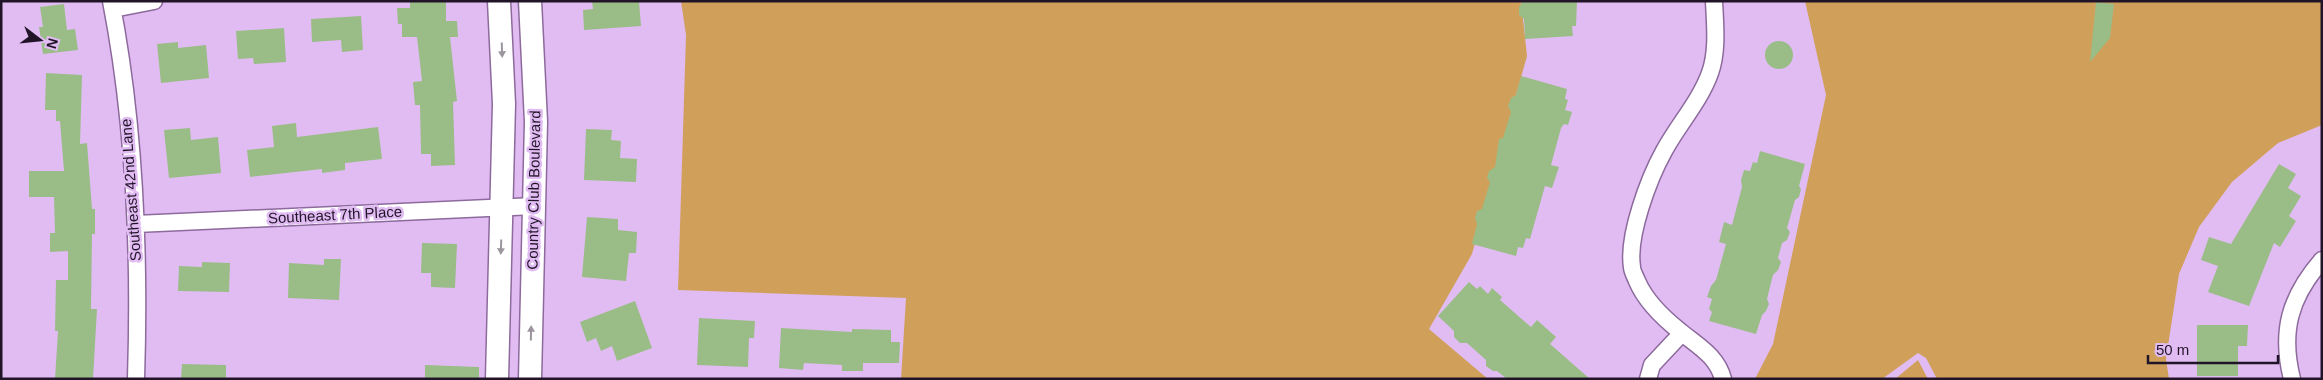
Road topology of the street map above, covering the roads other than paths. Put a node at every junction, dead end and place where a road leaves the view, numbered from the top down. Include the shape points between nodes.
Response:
1 (154, 1) edge
2 (499, 1) edge
3 (530, 1) edge
4 (1714, 1) edge
5 (112, 5) edge
6 (534, 206) junction
7 (502, 208) junction
8 (136, 224) junction
9 (2322, 260) edge
10 (1682, 333) junction
11 (136, 379) edge
12 (497, 379) edge
13 (530, 379) edge
14 (1648, 379) edge
15 (1723, 379) edge
16 (2292, 379) edge

1 - 5 street
2 -> 7 main road via 504,104
3 - 6 main road, Country Club Boulevard via 536,85
4 - 10 street via 1715,41 1711,70 1705,86 1663,152 1633,232 1632,267 1641,290
5 - 8 street, Southeast 42nd Lane
6 - 7 street, Southeast 7th Place
13 -> 6 main road, Country Club Boulevard
7 - 8 street, Southeast 7th Place
7 -> 12 main road
8 - 11 street, Southeast 42nd Lane
9 - 16 street via 2305,280 2293,304 2287,329 2287,359
10 - 14 street via 1652,365
10 - 15 street via 1719,365

